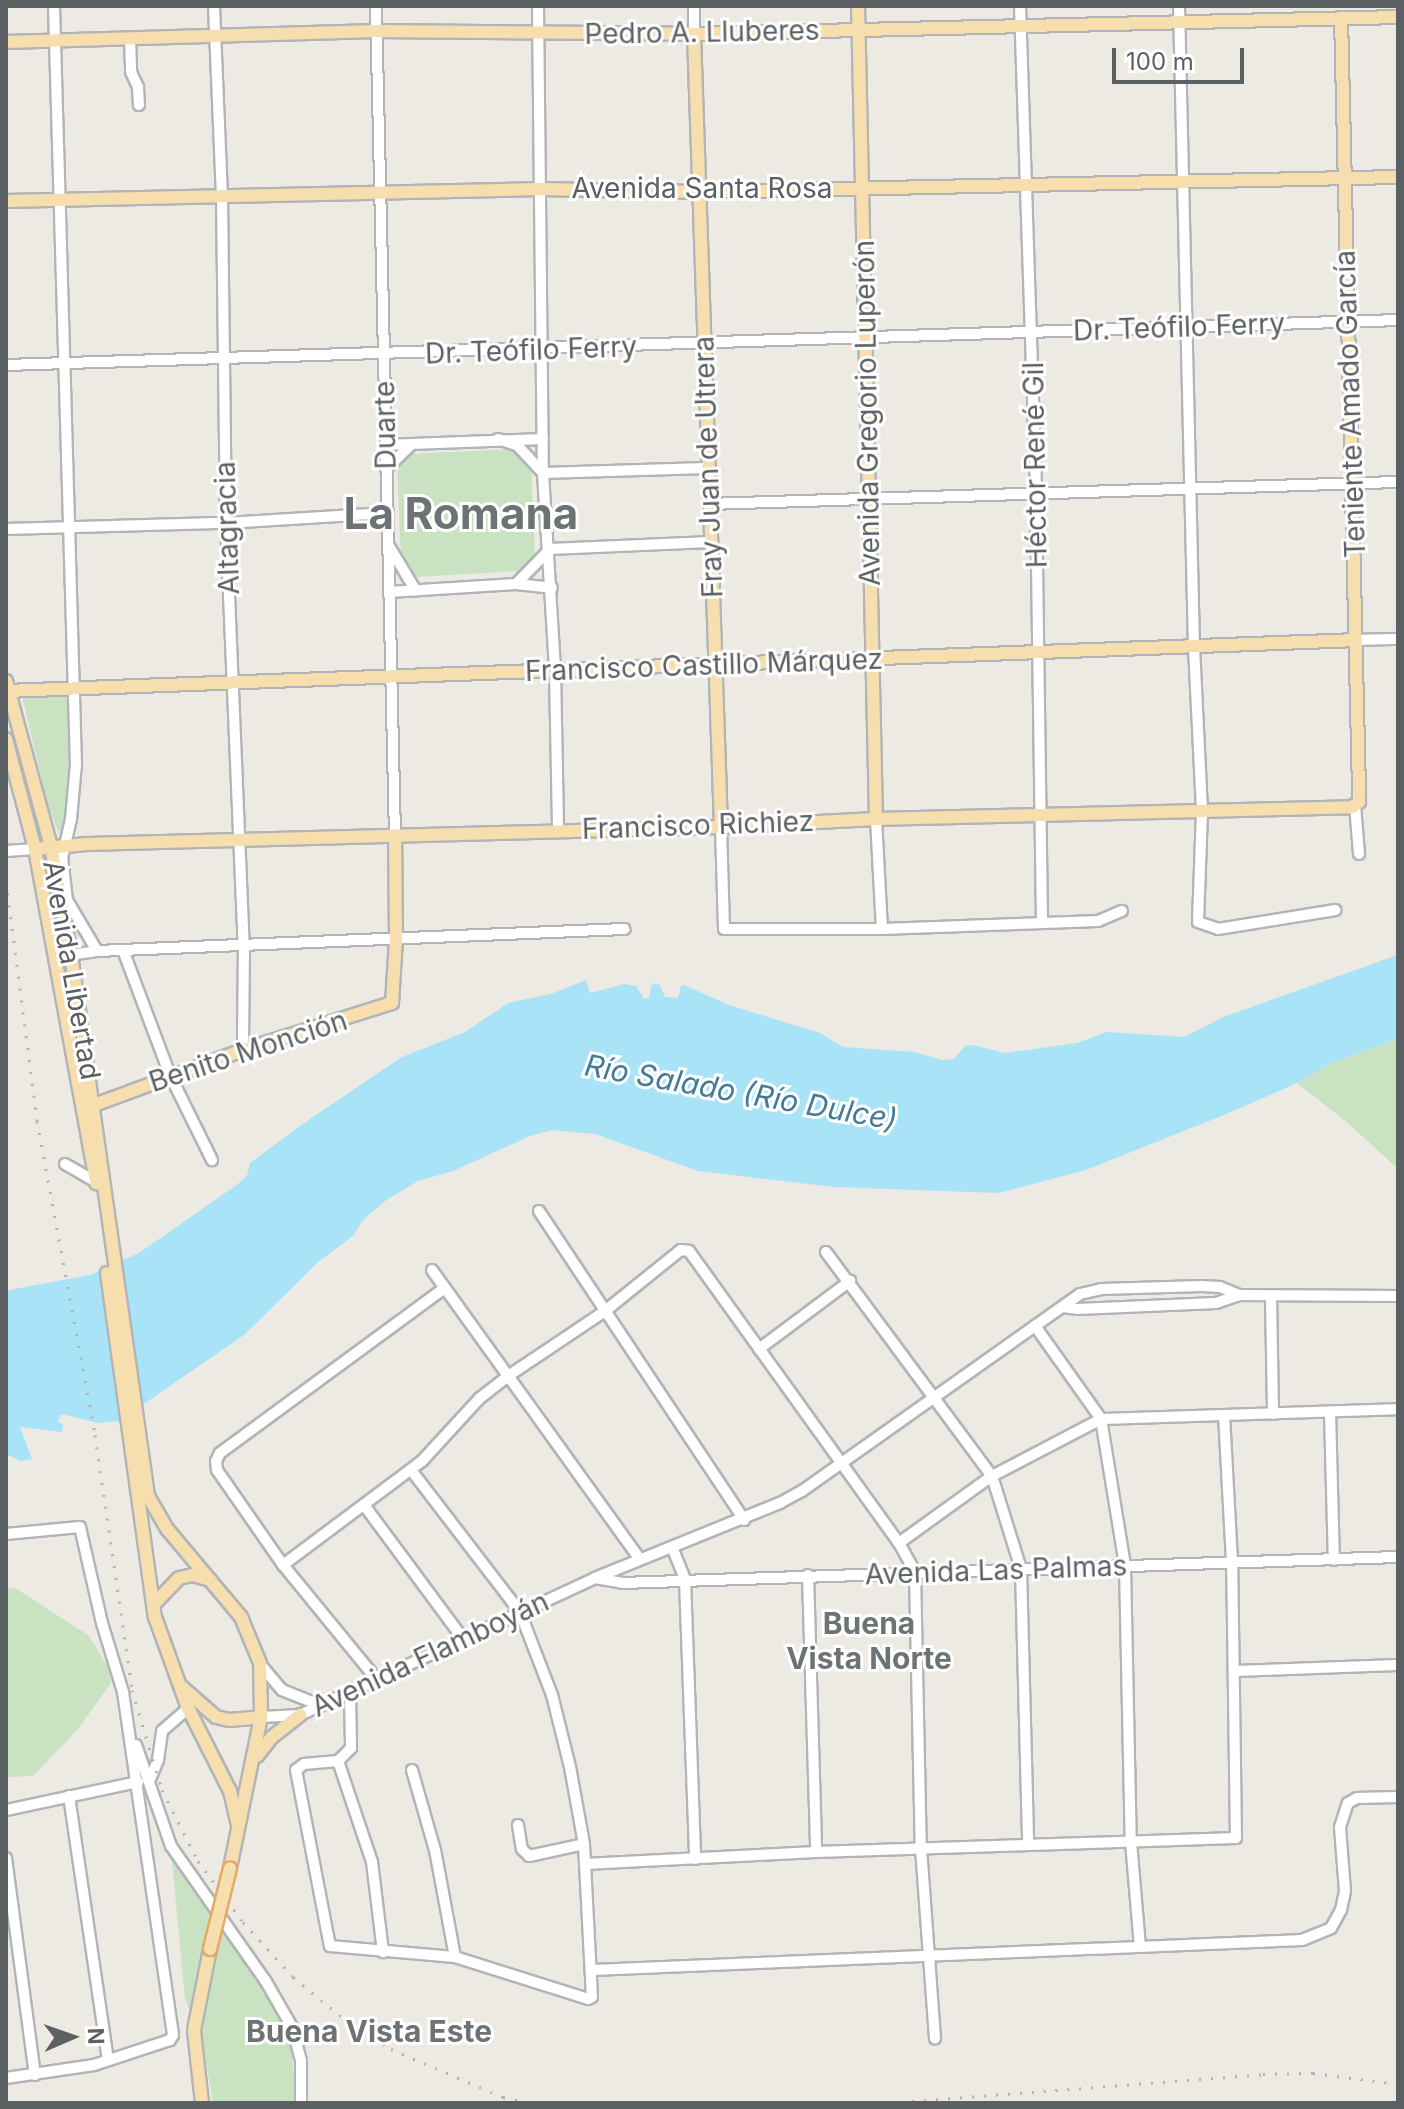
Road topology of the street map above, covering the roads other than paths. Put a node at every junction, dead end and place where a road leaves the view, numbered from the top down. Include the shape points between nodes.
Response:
1 (54, 6) edge
2 (214, 6) edge
3 (376, 6) edge
4 (538, 6) edge
5 (694, 6) edge
6 (858, 6) edge
7 (1020, 6) edge
8 (1179, 6) edge
9 (1341, 12) edge
10 (1398, 17) edge
11 (1020, 24) junction
12 (1180, 24) junction
13 (858, 30) junction
14 (376, 31) junction
15 (539, 34) junction
16 (694, 34) junction
17 (215, 38) junction
18 (130, 39) junction
19 (55, 40) junction
20 (6, 42) edge
21 (139, 105) dead end
22 (1398, 177) edge
23 (1345, 178) junction
24 (1023, 183) junction
25 (1185, 183) junction
26 (861, 187) junction
27 (540, 189) junction
28 (382, 192) junction
29 (699, 192) junction
30 (222, 197) junction
31 (58, 200) junction
32 (6, 201) edge
33 (1398, 320) edge
34 (1346, 321) junction
35 (1189, 329) junction
36 (1032, 331) junction
37 (866, 339) junction
38 (704, 345) junction
39 (544, 350) junction
40 (384, 354) junction
41 (224, 356) junction
42 (65, 362) junction
43 (6, 365) edge
44 (498, 439) junction
45 (543, 439) junction
46 (385, 445) junction
47 (410, 446) junction
48 (706, 468) junction
49 (386, 469) junction
50 (543, 473) junction
51 (1398, 482) edge
52 (1353, 483) junction
53 (1191, 487) junction
54 (1036, 492) junction
55 (869, 499) junction
56 (708, 504) junction
57 (387, 513) junction
58 (226, 523) junction
59 (68, 527) junction
60 (6, 529) edge
61 (710, 542) junction
62 (388, 545) junction
63 (550, 549) junction
64 (516, 584) junction
65 (552, 588) junction
66 (416, 591) junction
67 (389, 592) junction
68 (1398, 639) edge
69 (1356, 640) junction
70 (1194, 647) junction
71 (1037, 650) junction
72 (874, 658) junction
73 (715, 665) junction
74 (555, 670) junction
75 (391, 678) junction
76 (232, 681) junction
77 (7, 688) edge
78 (72, 688) junction
79 (6, 739) edge
80 (1357, 803) junction
81 (1202, 812) junction
82 (1039, 815) junction
83 (876, 819) junction
84 (721, 827) junction
85 (558, 830) junction
86 (395, 835) junction
87 (239, 840) junction
88 (57, 846) junction
89 (35, 849) junction
90 (6, 851) edge
91 (1359, 854) dead end
92 (1335, 910) dead end
93 (1122, 911) dead end
94 (1042, 923) junction
95 (625, 929) dead end
96 (882, 929) junction
97 (396, 940) junction
98 (244, 947) junction
99 (123, 950) junction
100 (97, 951) junction
101 (71, 954) junction
102 (56, 957) junction
103 (395, 992) joint
104 (243, 1050) junction
105 (170, 1075) junction
106 (94, 1105) junction
107 (212, 1160) dead end
108 (65, 1164) dead end
109 (96, 1182) junction
110 (539, 1211) dead end
111 (826, 1252) dead end
112 (110, 1265) junction
113 (432, 1270) dead end
114 (850, 1281) junction
115 (445, 1288) junction
116 (1239, 1295) junction
117 (1271, 1296) junction
118 (1398, 1296) edge
119 (1063, 1307) junction
120 (605, 1311) junction
121 (1035, 1326) junction
122 (759, 1349) junction
123 (508, 1376) junction
124 (932, 1396) junction
125 (1398, 1409) edge
126 (1330, 1412) junction
127 (1273, 1414) junction
128 (1224, 1416) junction
129 (1101, 1419) junction
130 (135, 1437) junction
131 (841, 1463) junction
132 (411, 1470) junction
133 (992, 1476) junction
134 (364, 1505) junction
135 (744, 1520) junction
136 (6, 1534) edge
137 (899, 1543) junction
138 (672, 1547) junction
139 (1398, 1557) edge
140 (639, 1558) junction
141 (1334, 1560) junction
142 (1232, 1562) junction
143 (283, 1565) junction
144 (1125, 1566) junction
145 (1021, 1569) junction
146 (915, 1572) junction
147 (808, 1575) junction
148 (595, 1578) junction
149 (210, 1580) junction
150 (685, 1580) junction
151 (153, 1605) junction
152 (520, 1612) junction
153 (464, 1640) junction
154 (260, 1663) junction
155 (1398, 1665) edge
156 (1234, 1671) junction
157 (378, 1681) junction
158 (181, 1686) junction
159 (345, 1696) junction
160 (188, 1708) junction
161 (300, 1715) junction
162 (261, 1717) junction
163 (130, 1732) junction
164 (255, 1759) junction
165 (338, 1761) junction
166 (412, 1770) dead end
167 (150, 1779) junction
168 (138, 1782) junction
169 (69, 1796) junction
170 (1398, 1797) edge
171 (6, 1810) edge
172 (237, 1825) junction
173 (518, 1825) dead end
174 (1131, 1842) junction
175 (584, 1844) junction
176 (1028, 1844) junction
177 (921, 1848) junction
178 (816, 1852) junction
179 (6, 1858) edge
180 (695, 1859) junction
181 (585, 1864) junction
182 (1140, 1946) junction
183 (383, 1952) junction
184 (929, 1954) junction
185 (455, 1957) junction
186 (593, 1970) junction
187 (935, 2038) dead end
188 (108, 2060) junction
189 (35, 2075) junction
190 (6, 2078) edge
191 (202, 2103) edge
192 (301, 2103) edge

1 - 19 street
2 - 17 street, Altagracia
3 - 14 street, Duarte
4 - 15 street
5 - 16 street, Fray Juan de Utrera
6 - 13 main road, Avenida Gregorio Luperón
7 - 11 street, Héctor René Gil
8 - 12 street
9 - 10 main road, Pedro A. Lluberes
9 - 12 main road, Pedro A. Lluberes
9 - 23 main road, Teniente Amado García
11 - 12 main road, Pedro A. Lluberes
11 - 13 main road, Pedro A. Lluberes
11 - 24 street, Héctor René Gil
12 - 25 street
13 - 16 main road, Pedro A. Lluberes
13 - 26 main road, Avenida Gregorio Luperón
14 - 15 main road, Pedro A. Lluberes
14 - 17 main road, Pedro A. Lluberes
14 - 28 street, Duarte
15 - 16 main road, Pedro A. Lluberes
15 - 27 street
16 - 29 main road, Fray Juan de Utrera
17 - 18 main road, Pedro A. Lluberes
17 - 30 street, Altagracia
18 - 19 main road, Pedro A. Lluberes
18 - 21 street
19 - 20 main road, Pedro A. Lluberes
19 - 31 street
22 - 23 main road, Avenida Santa Rosa
23 - 25 main road, Avenida Santa Rosa
23 - 34 main road, Teniente Amado García
24 - 25 main road, Avenida Santa Rosa
24 - 26 main road, Avenida Santa Rosa
24 - 36 street, Héctor René Gil
25 - 35 street
26 - 29 main road, Avenida Santa Rosa
26 - 37 main road, Avenida Gregorio Luperón
27 - 28 main road, Avenida Santa Rosa
27 - 29 main road, Avenida Santa Rosa
27 - 39 street
28 - 30 main road, Avenida Santa Rosa
28 - 40 street, Duarte
29 - 38 main road, Fray Juan de Utrera
30 - 31 main road, Avenida Santa Rosa
30 - 41 street, Altagracia
31 - 32 main road, Avenida Santa Rosa
31 - 42 street
33 - 34 street, Dr. Teófilo Ferry
34 - 35 street, Dr. Teófilo Ferry
34 - 52 main road, Teniente Amado García
35 - 36 street, Dr. Teófilo Ferry
35 - 53 street
36 - 37 street, Dr. Teófilo Ferry
36 - 54 street, Héctor René Gil
37 - 38 street, Dr. Teófilo Ferry
37 - 55 main road, Avenida Gregorio Luperón
38 - 39 street, Dr. Teófilo Ferry
38 - 48 main road, Fray Juan de Utrera
39 - 40 street, Dr. Teófilo Ferry
39 - 45 street
40 - 41 street, Dr. Teófilo Ferry
40 - 46 street, Duarte
41 - 42 street, Dr. Teófilo Ferry
41 - 58 street, Altagracia
42 - 43 street, Dr. Teófilo Ferry
42 - 59 street
44 - 45 street
44 - 47 street
44 - 50 street via 528,453
45 - 50 street
46 - 47 street
46 - 49 street, Duarte
47 - 49 street
48 - 50 street
48 - 56 main road, Fray Juan de Utrera
49 - 57 street, Duarte
50 - 63 street
51 - 52 street
52 - 53 street
52 - 69 main road, Teniente Amado García
53 - 54 street
53 - 70 street
54 - 55 street
54 - 71 street, Héctor René Gil
55 - 56 street
55 - 72 main road, Avenida Gregorio Luperón
56 - 61 main road, Fray Juan de Utrera
57 - 58 street
57 - 62 street, Duarte
58 - 59 street
58 - 76 street, Altagracia
59 - 60 street
59 - 78 street
61 - 63 street
61 - 73 main road, Fray Juan de Utrera
62 - 66 street
62 - 67 street, Duarte
63 - 64 street
63 - 65 street
64 - 65 street
64 - 66 street
65 - 74 street
66 - 67 street
67 - 75 street, Duarte
68 - 69 street, Francisco Castillo Márquez
69 - 70 main road, Francisco Castillo Márquez
69 - 80 main road, Teniente Amado García
70 - 71 main road, Francisco Castillo Márquez
70 - 81 street
71 - 72 main road, Francisco Castillo Márquez
71 - 82 street, Héctor René Gil
72 - 73 main road, Francisco Castillo Márquez
72 - 83 main road, Avenida Gregorio Luperón
73 - 74 main road, Francisco Castillo Márquez
73 - 84 main road, Fray Juan de Utrera
74 - 75 main road, Francisco Castillo Márquez
74 - 85 street
75 - 76 main road, Francisco Castillo Márquez
75 - 86 street, Duarte
76 - 78 main road, Francisco Castillo Márquez
76 - 87 street, Altagracia
77 - 78 main road, Francisco Castillo Márquez
77 - 88 main road, Avenida Libertad
78 - 88 street via 76,764 71,819
79 - 89 main road, Avenida Libertad
80 - 81 main road, Francisco Richiez
80 - 91 street
81 - 82 main road, Francisco Richiez
81 - 92 street via 1198,922 1218,929
82 - 83 main road, Francisco Richiez
82 - 94 street, Héctor René Gil
83 - 84 main road, Francisco Richiez
83 - 96 street
84 - 85 main road, Francisco Richiez
84 - 96 street, Fray Juan de Utrera via 724,929
85 - 86 main road, Francisco Richiez
86 - 87 main road, Francisco Richiez
86 - 97 main road, Duarte
87 - 88 main road, Francisco Richiez
87 - 98 street, Altagracia
88 - 89 main road, Francisco Richiez
88 - 100 street via 67,900
88 - 101 main road, Avenida Libertad
89 - 90 street
89 - 102 main road, Avenida Libertad
93 - 94 street via 1098,921
94 - 96 street
95 - 97 street
97 - 98 street
97 - 103 main road, Duarte
98 - 99 street
98 - 104 street, Altagracia
99 - 100 street
99 - 105 street
100 - 101 street
101 - 102 street
101 - 106 main road, Avenida Libertad
102 - 109 main road, Avenida Libertad
103 - 104 main road, Benito Monción via 387,1006
104 - 105 main road, Benito Monción
105 - 106 main road, Benito Monción
105 - 107 street
106 - 112 main road, Avenida Libertad
108 - 109 street
109 - 112 main road, Avenida Libertad
110 - 120 street
111 - 114 street
112 - 130 main road
113 - 115 street
114 - 122 street
114 - 124 street
115 - 123 street
115 - 143 street via 220,1453 217,1470
116 - 117 street
116 - 119 street via 1216,1303
116 - 119 street, Avenida Flamboyán via 1220,1287 1101,1289 1070,1298
117 - 118 street
117 - 127 street
119 - 121 street, Avenida Flamboyán
120 - 122 street via 681,1250 689,1251
120 - 123 street
120 - 135 street
121 - 124 street, Avenida Flamboyán
121 - 129 street
122 - 131 street
123 - 132 street
123 - 140 street
124 - 131 street, Avenida Flamboyán
124 - 133 street
125 - 126 street
126 - 127 street
126 - 141 street
127 - 128 street
128 - 129 street
128 - 142 street
129 - 133 street
129 - 144 street
130 - 149 main road via 152,1504
130 - 151 main road
131 - 135 street, Avenida Flamboyán via 802,1491
131 - 137 street
132 - 134 street
132 - 152 street
133 - 137 street
133 - 145 street
134 - 143 street
134 - 153 street
135 - 138 street, Avenida Flamboyán
136 - 163 street via 80,1527 102,1623 119,1669
137 - 146 street
138 - 140 street, Avenida Flamboyán
138 - 150 street
139 - 141 street, Avenida Las Palmas
140 - 148 street, Avenida Flamboyán
141 - 142 street, Avenida Las Palmas
142 - 144 street, Avenida Las Palmas
142 - 156 street
143 - 157 street
144 - 145 street, Avenida Las Palmas
144 - 174 street
145 - 146 street, Avenida Las Palmas
145 - 176 street
146 - 147 street, Avenida Las Palmas
146 - 177 street
147 - 150 street, Avenida Las Palmas
147 - 178 street
148 - 150 street, Avenida Las Palmas via 622,1583
148 - 152 street, Avenida Flamboyán
149 - 151 main road via 179,1578
149 - 154 main road via 241,1617
150 - 180 street
151 - 158 main road via 167,1660
152 - 153 street, Avenida Flamboyán
152 - 175 street via 552,1695
153 - 157 street, Avenida Flamboyán
154 - 159 street via 282,1690 295,1696 312,1702
154 - 162 main road
155 - 156 street
156 - 174 street via 1236,1838
157 - 159 street, Avenida Flamboyán
158 - 160 main road
158 - 162 main road via 216,1717
159 - 161 street, Avenida Flamboyán
159 - 165 street via 353,1737 351,1748
160 - 167 street via 162,1731
160 - 172 main road via 230,1791
161 - 162 street, Avenida Flamboyán
161 - 164 main road
162 - 164 main road
163 - 167 street
163 - 168 street
164 - 172 main road
165 - 183 street via 372,1862
165 - 183 street via 304,1764 296,1770 327,1941 335,1948
166 - 185 street via 435,1850
167 - 192 street via 171,1846 292,2027 301,2061
168 - 169 street
168 - 188 street via 173,2035
169 - 171 street
169 - 188 street
170 - 182 street via 1357,1798 1342,1812 1345,1891 1331,1928 1302,1940
172 - 191 main road, bridge via 194,2030
173 - 175 street via 522,1849 529,1856
174 - 176 street
174 - 182 street
175 - 181 street
176 - 177 street
177 - 178 street
177 - 184 street
178 - 180 street
179 - 189 street
180 - 181 street
181 - 186 street
182 - 184 street
183 - 185 street
184 - 186 street
184 - 187 street
185 - 186 street via 588,1999 594,1993
188 - 189 street
189 - 190 street

